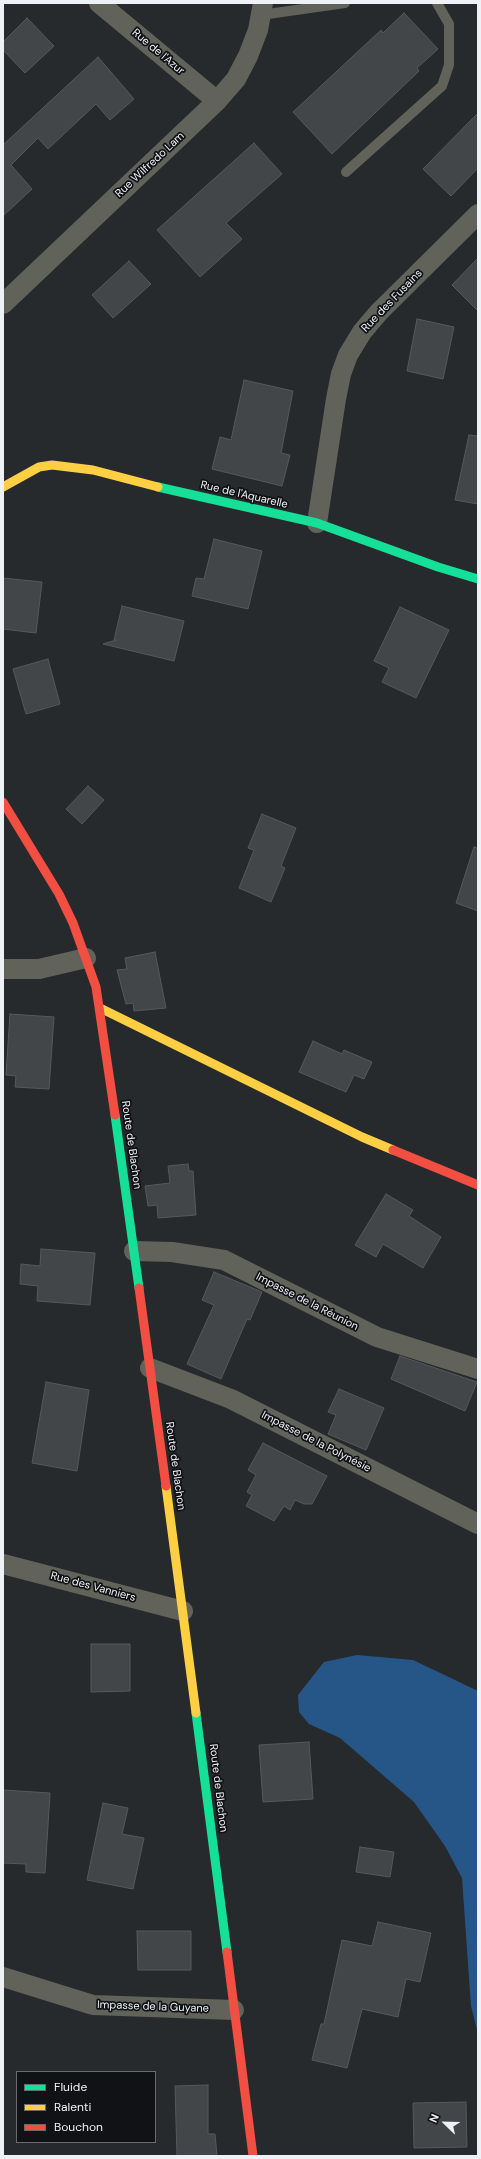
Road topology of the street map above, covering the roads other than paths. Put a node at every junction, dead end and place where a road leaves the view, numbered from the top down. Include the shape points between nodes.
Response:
1 (99, 3) edge
2 (342, 3) edge
3 (437, 3) edge
4 (262, 9) edge
5 (217, 101) junction
6 (346, 172) dead end
7 (478, 214) edge
8 (6, 296) edge
9 (3, 487) edge
10 (317, 523) junction
11 (478, 579) edge
12 (3, 802) edge
13 (86, 958) junction
14 (3, 969) edge
15 (100, 1008) junction
16 (478, 1185) edge
17 (134, 1251) junction
18 (150, 1368) junction
19 (478, 1369) edge
20 (478, 1524) edge
21 (3, 1564) edge
22 (183, 1611) junction
23 (3, 1977) edge
24 (234, 2010) junction
25 (253, 2156) edge

1 - 5 street, Rue de l'Azur
2 - 4 lane
3 - 6 lane via 449,24 449,65 442,86
4 - 5 street, Rue Wilfredo Lam via 258,30 248,56 236,79
5 - 8 street, Rue Wilfredo Lam
7 - 10 street, Rue des Fusains via 379,312 362,332 348,355 336,399
9 - 10 street, Rue de l'Aquarelle via 39,467 69,466
10 - 11 street, Rue de l'Aquarelle
12 - 13 street, Route de Blachon via 59,894
13 - 14 street via 39,969
13 - 15 street, Route de Blachon
15 - 16 street via 362,1137
15 - 17 street, Route de Blachon
17 - 18 street, Route de Blachon
17 - 19 street, Impasse de la Réunion via 172,1252 224,1260 377,1337
18 - 20 street, Impasse de la Polynésie via 231,1399
18 - 22 street, Route de Blachon
21 - 22 street, Rue des Vanniers
22 - 24 street, Route de Blachon
23 - 24 street, Impasse de la Guyane via 93,2005
24 - 25 street, Route de Blachon

